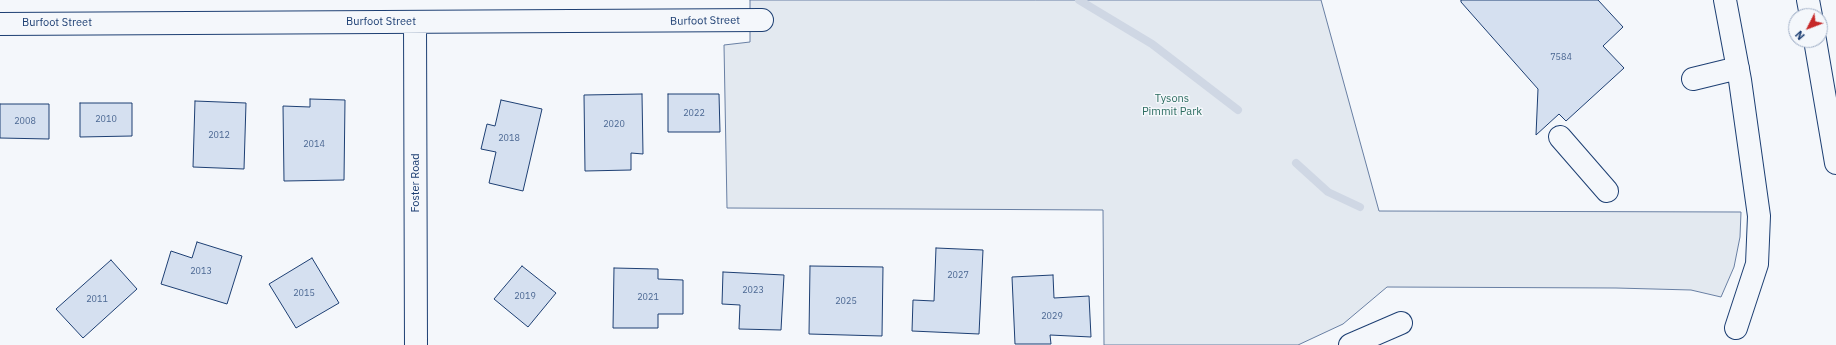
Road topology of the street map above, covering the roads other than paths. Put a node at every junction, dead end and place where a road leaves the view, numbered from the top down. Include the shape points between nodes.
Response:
1 (1725, 0) edge
2 (762, 20) dead end
3 (415, 22) junction
4 (0, 24) edge
5 (1816, 48) edge
6 (1738, 68) junction
7 (1693, 79) dead end
8 (1560, 137) dead end
9 (1836, 163) edge
10 (1607, 191) dead end
11 (1401, 323) dead end
12 (1736, 328) dead end
13 (416, 345) edge
14 (1350, 345) edge

1 - 6 street
2 - 3 street, Burfoot Street
3 - 4 street, Burfoot Street
3 - 13 street, Foster Road
5 - 9 street
6 - 7 street
6 - 12 street via 1759,216 1757,264
8 - 10 street
11 - 14 street

